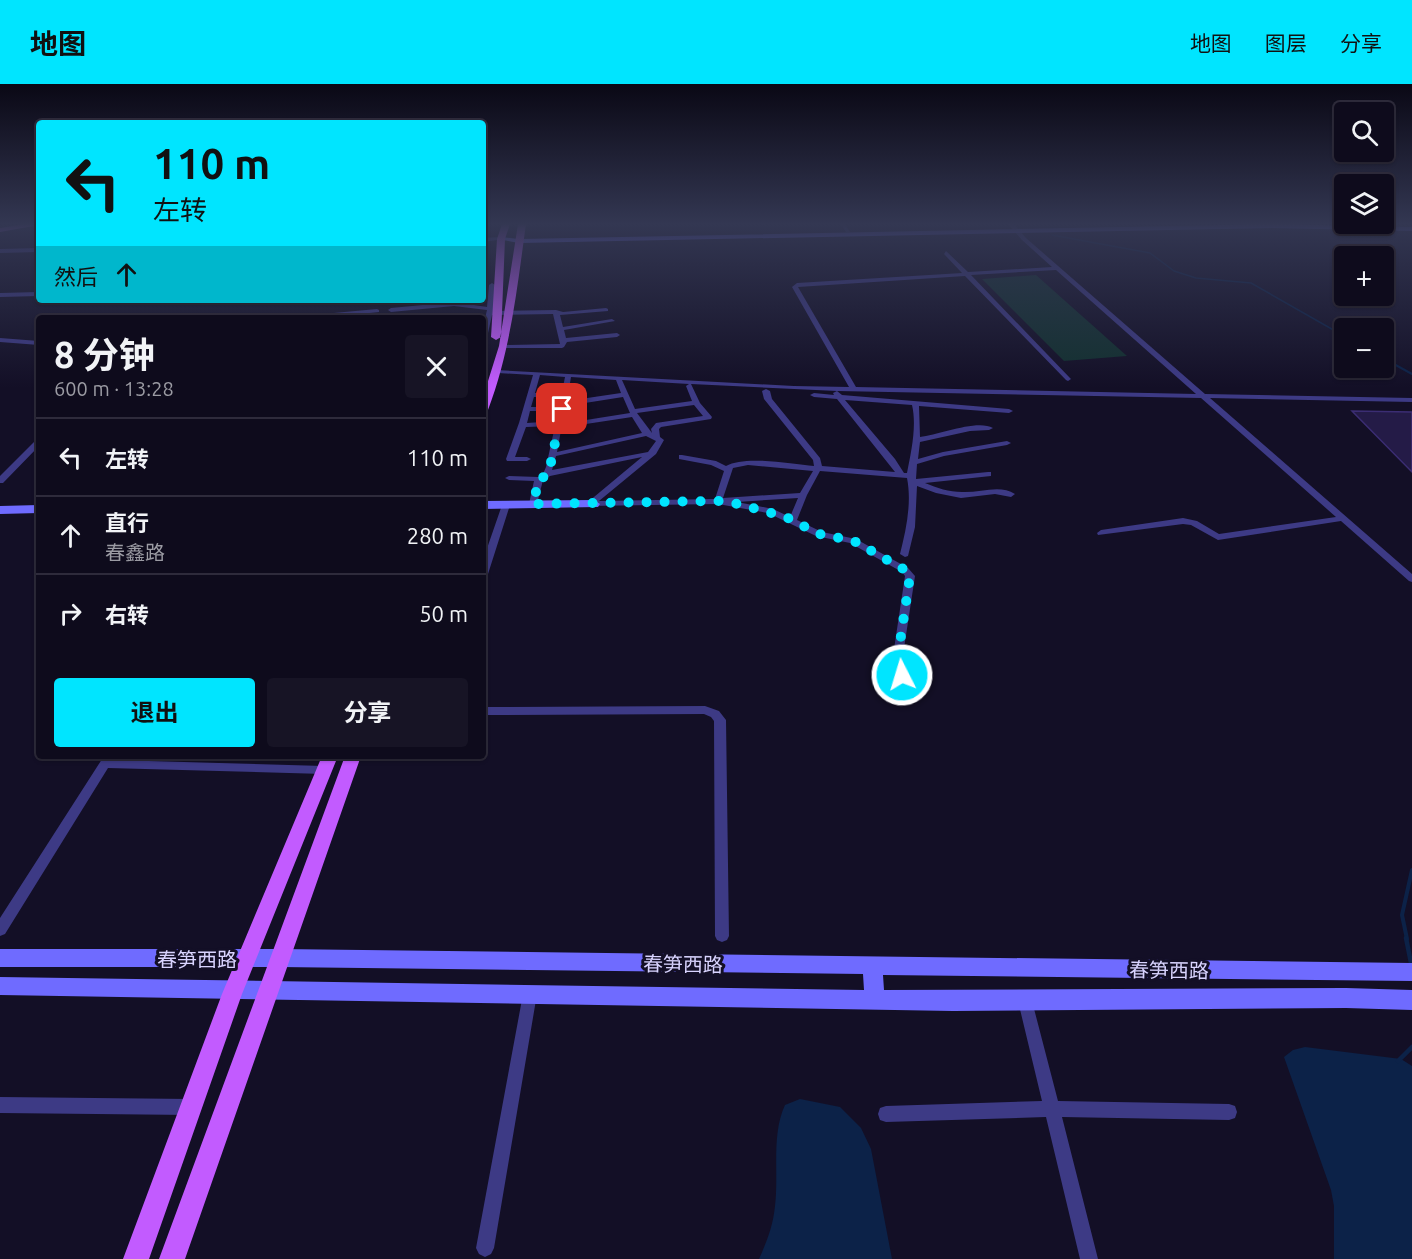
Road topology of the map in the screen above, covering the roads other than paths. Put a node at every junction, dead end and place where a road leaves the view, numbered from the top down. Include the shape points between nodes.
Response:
1 (497, 279) edge
2 (514, 279) edge
3 (892, 279) edge
4 (972, 279) edge
5 (1069, 279) edge
6 (486, 285) edge
7 (496, 285) junction
8 (36, 294) edge
9 (0, 295) edge
10 (394, 303) edge
11 (318, 306) dead end
12 (529, 308) junction
13 (606, 310) dead end
14 (377, 311) dead end
15 (492, 312) junction
16 (556, 312) junction
17 (573, 313) junction
18 (509, 314) junction
19 (313, 315) edge
20 (339, 315) edge
21 (612, 321) dead end
22 (486, 329) edge
23 (561, 329) junction
24 (616, 334) dead end
25 (0, 340) edge
26 (563, 340) junction
27 (36, 343) edge
28 (504, 346) junction
29 (492, 354) dead end
30 (498, 371) junction
31 (536, 375) junction
32 (568, 378) junction
33 (1068, 379) dead end
34 (619, 381) junction
35 (690, 386) junction
36 (833, 388) junction
37 (854, 389) junction
38 (766, 391) junction
39 (531, 395) junction
40 (548, 395) dead end
41 (625, 395) junction
42 (1203, 396) junction
43 (842, 397) junction
44 (1412, 400) edge
45 (486, 402) edge
46 (697, 402) junction
47 (915, 403) junction
48 (562, 407) junction
49 (527, 410) junction
50 (1009, 411) dead end
51 (634, 413) junction
52 (522, 425) junction
53 (558, 425) junction
54 (989, 428) dead end
55 (647, 434) junction
56 (656, 437) junction
57 (915, 440) junction
58 (1007, 443) dead end
59 (36, 445) edge
60 (651, 453) junction
61 (552, 455) junction
62 (682, 457) dead end
63 (527, 459) dead end
64 (914, 463) junction
65 (818, 468) junction
66 (728, 470) junction
67 (988, 474) dead end
68 (543, 477) junction
69 (908, 477) junction
70 (509, 478) dead end
71 (0, 481) edge
72 (1011, 494) dead end
73 (803, 495) junction
74 (718, 501) junction
75 (506, 504) junction
76 (533, 504) junction
77 (592, 504) junction
78 (486, 505) edge
79 (36, 507) edge
80 (0, 508) edge
81 (1343, 518) junction
82 (793, 520) junction
83 (1101, 533) dead end
84 (905, 554) dead end
85 (486, 565) edge
86 (1412, 579) edge
87 (902, 675) dead end
88 (486, 711) edge
89 (352, 759) edge
90 (108, 760) edge
91 (327, 763) edge
92 (0, 930) edge
93 (722, 936) dead end
94 (0, 958) edge
95 (279, 958) junction
96 (247, 959) junction
97 (872, 967) junction
98 (1412, 972) edge
99 (0, 986) edge
100 (234, 990) junction
101 (268, 990) junction
102 (530, 994) junction
103 (876, 1000) junction
104 (1412, 1000) edge
105 (1025, 1001) junction
106 (0, 1105) edge
107 (191, 1107) junction
108 (1052, 1109) junction
109 (1229, 1112) dead end
110 (886, 1114) dead end
111 (485, 1248) dead end
112 (136, 1259) edge
113 (172, 1259) edge
114 (1089, 1259) edge

1 - 7 main road
2 - 18 main road
3 - 37 street via 795,287
4 - 33 street
5 - 42 street
6 - 7 street
7 - 15 main road
8 - 9 street
10 - 15 street via 391,310 454,304
11 - 19 street
12 - 16 street
12 - 17 street via 563,306
12 - 18 street
13 - 17 street
14 - 20 street
15 - 18 street
15 - 22 street
15 - 29 main road
16 - 17 street
16 - 23 street
18 - 28 main road
21 - 23 street
23 - 26 street
24 - 26 street
25 - 27 street
26 - 28 street via 559,347
28 - 30 main road
30 - 31 street
30 - 45 main road
31 - 32 street
31 - 36 street
31 - 39 street
32 - 34 street
32 - 48 street
34 - 35 street
34 - 41 street
35 - 38 street
35 - 46 street
36 - 37 street
36 - 43 street
37 - 42 street
38 - 43 street
38 - 65 street via 768,399 817,460
39 - 40 street
39 - 49 street
41 - 48 street
41 - 51 street
42 - 44 street
42 - 81 street
43 - 47 street
43 - 69 street via 846,407
46 - 51 street
46 - 56 street via 708,417 659,425
47 - 50 street
47 - 57 street
48 - 49 street
48 - 53 street
49 - 52 street
51 - 53 street
51 - 55 street
52 - 53 street
52 - 63 street via 510,459
53 - 61 street
54 - 57 street via 951,431
55 - 56 street
55 - 61 street
56 - 60 street via 660,440
57 - 64 street
58 - 64 street
59 - 71 street
60 - 68 street
60 - 77 street
61 - 68 street
62 - 66 street
64 - 69 street
65 - 66 street via 748,462
65 - 69 street
65 - 73 street
66 - 74 street
67 - 69 street via 928,482
68 - 70 street
68 - 76 street
69 - 72 street via 949,494 966,496 995,490
69 - 84 street via 911,527
73 - 74 street
73 - 82 street
74 - 77 street
74 - 82 street via 770,511
75 - 76 main road
75 - 78 main road
75 - 85 street
76 - 77 main road
79 - 80 main road
81 - 83 street via 1218,537 1183,521
81 - 86 street
82 - 87 street via 819,534 854,541 910,576 896,669
88 - 93 street via 665,709 716,714 720,720
89 - 95 main road
90 - 91 street
90 - 92 street
91 - 96 main road
94 - 96 main road, 春笋西路
95 - 96 main road, 春笋西路
95 - 97 main road, 春笋西路
95 - 101 main road
96 - 100 main road
97 - 98 main road, 春笋西路
97 - 103 main road
99 - 100 main road, 春笋西路
100 - 101 main road, 春笋西路
100 - 107 main road
101 - 102 main road, 春笋西路
101 - 113 main road
102 - 103 main road, 春笋西路
102 - 111 street
103 - 105 main road, 春笋西路
104 - 105 main road, 春笋西路
105 - 108 street
106 - 107 street
107 - 112 main road
108 - 109 street
108 - 110 street
108 - 114 street

